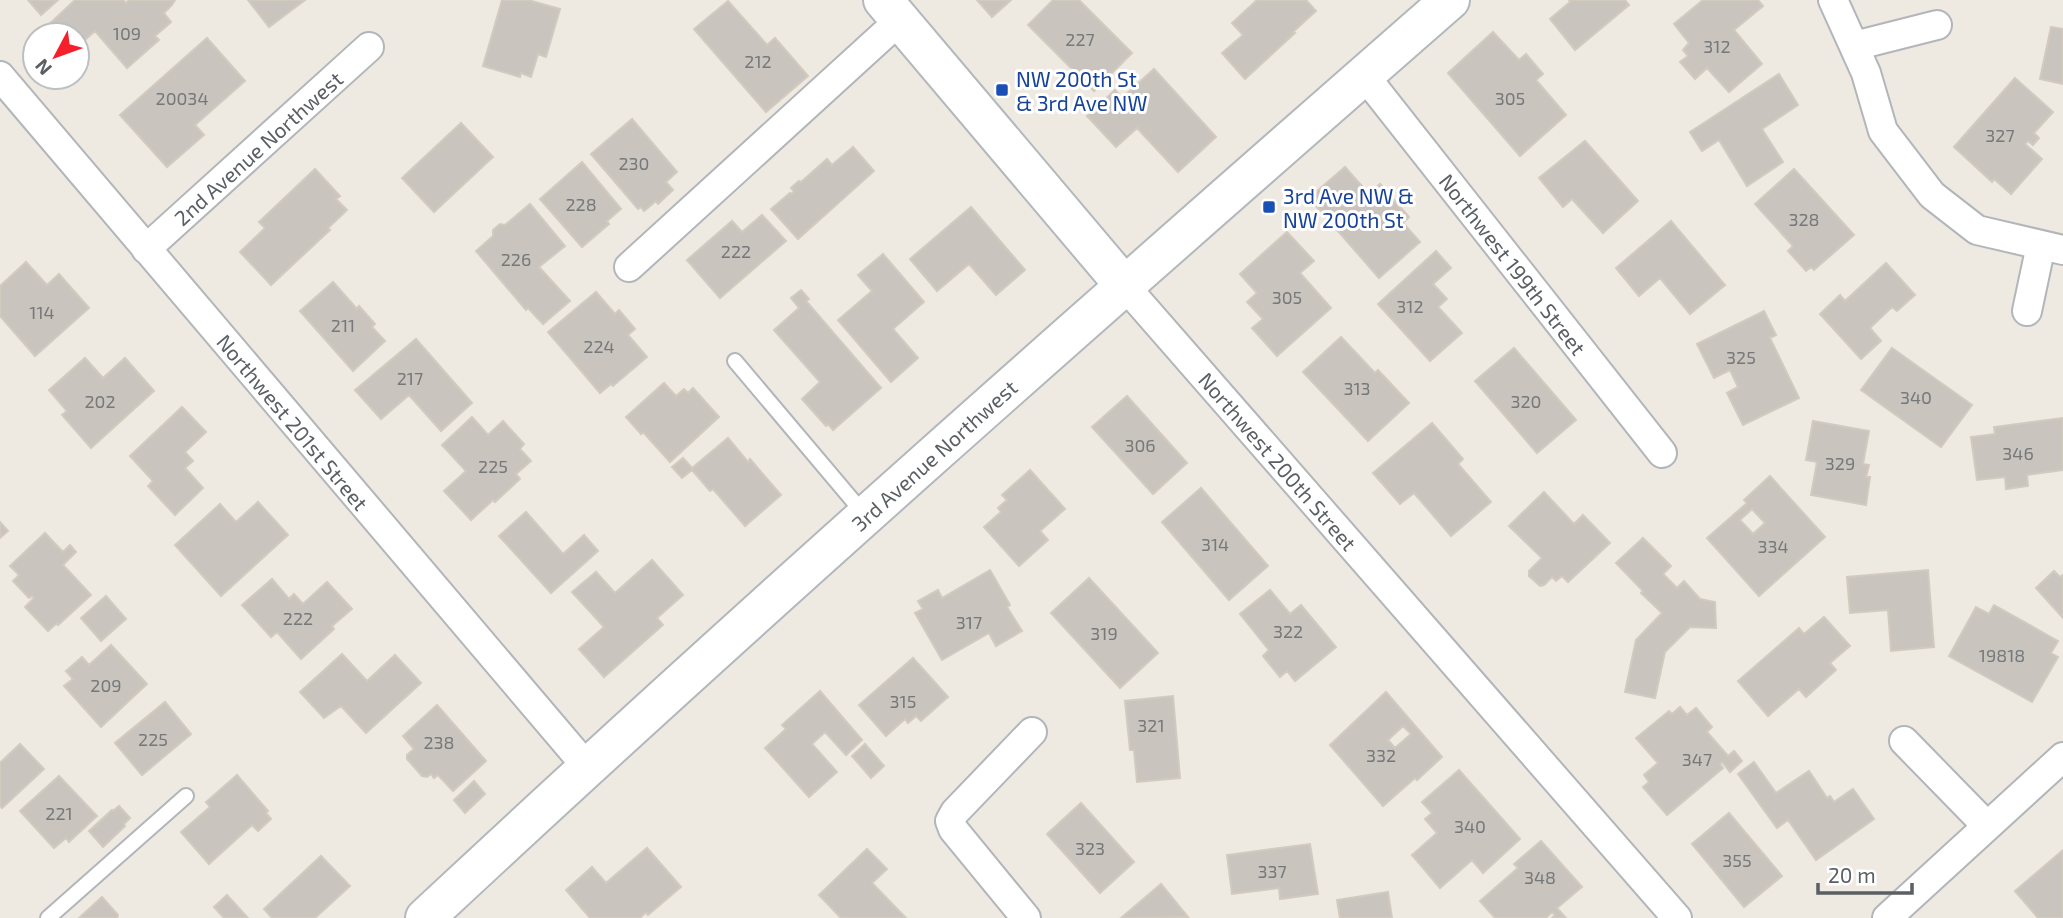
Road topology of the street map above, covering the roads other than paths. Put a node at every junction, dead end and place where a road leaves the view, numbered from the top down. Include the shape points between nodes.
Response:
1 (1450, 0) edge
2 (1833, 0) edge
3 (892, 10) edge
4 (1937, 25) dead end
5 (1854, 46) junction
6 (369, 47) dead end
7 (1364, 75) junction
8 (0, 76) edge
9 (2052, 248) edge
10 (146, 249) junction
11 (629, 267) dead end
12 (1124, 285) junction
13 (2027, 311) dead end
14 (735, 361) dead end
15 (1662, 453) dead end
16 (866, 516) junction
17 (1032, 732) dead end
18 (1904, 741) dead end
19 (2063, 757) edge
20 (587, 767) junction
21 (186, 796) dead end
22 (1987, 826) junction
23 (48, 918) edge
24 (425, 918) edge
25 (1026, 918) edge
26 (1677, 918) edge
27 (1887, 918) edge

1 - 7 street, 3rd Avenue Northwest
2 - 5 street
3 - 11 street
3 - 12 street, Northwest 200th Street
4 - 5 street
5 - 9 street via 1883,131 1932,195 1977,230
6 - 10 street, 2nd Avenue Northwest
7 - 12 street, 3rd Avenue Northwest
7 - 15 street, Northwest 199th Street
8 - 10 street, Northwest 201st Street
9 - 13 street
10 - 20 street, Northwest 201st Street
12 - 16 street, 3rd Avenue Northwest
12 - 26 street, Northwest 200th Street
14 - 16 lane
16 - 20 street, 3rd Avenue Northwest
17 - 25 street via 950,821
18 - 22 street
19 - 22 street
20 - 24 street, 3rd Avenue Northwest
21 - 23 lane
22 - 27 street

